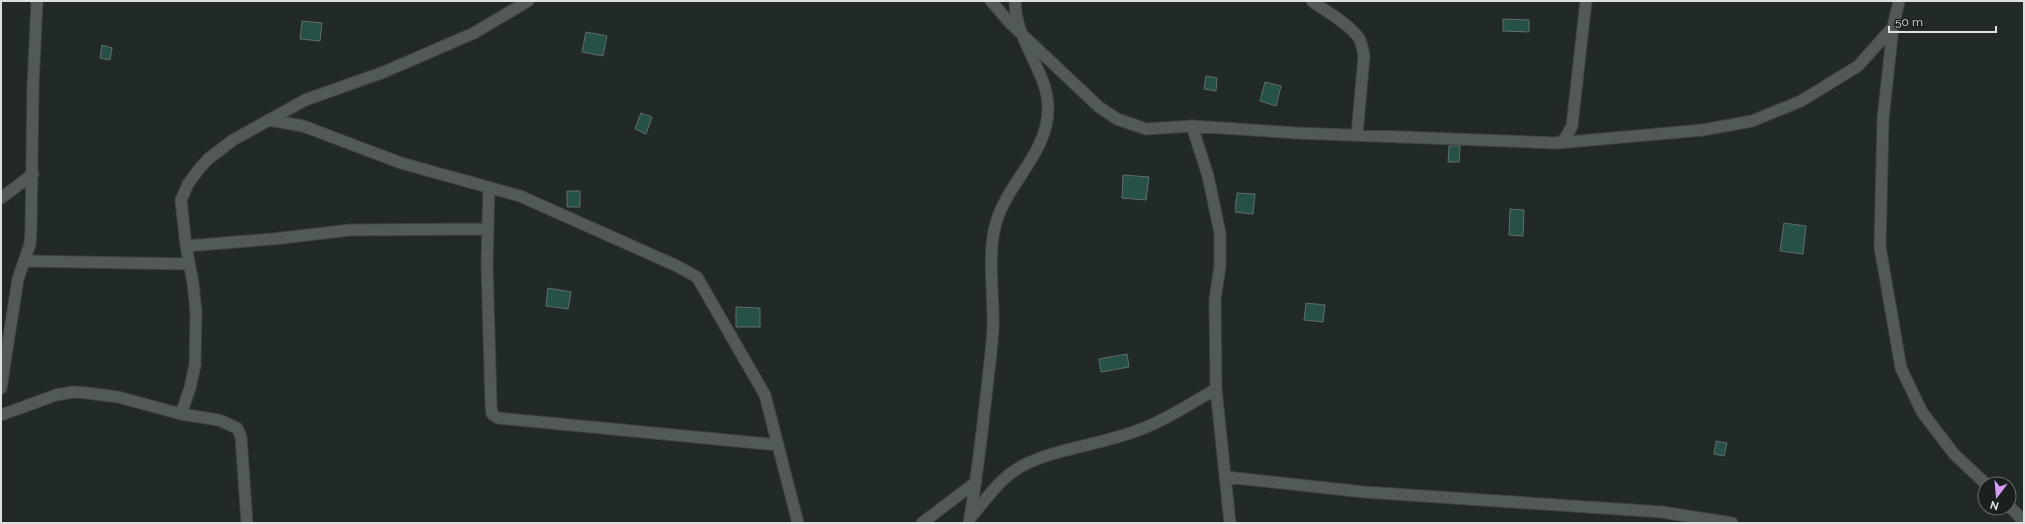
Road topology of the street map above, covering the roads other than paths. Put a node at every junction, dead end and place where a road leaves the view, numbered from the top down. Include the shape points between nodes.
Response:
1 (37, 1) edge
2 (528, 1) edge
3 (991, 1) edge
4 (1015, 1) edge
5 (1312, 1) edge
6 (1586, 1) edge
7 (1899, 1) edge
8 (1893, 27) junction
9 (1021, 34) junction
10 (268, 120) junction
11 (1192, 126) junction
12 (1357, 135) junction
13 (1557, 143) junction
14 (33, 174) junction
15 (489, 187) junction
16 (1, 198) edge
17 (488, 229) junction
18 (186, 246) junction
19 (24, 261) junction
20 (189, 264) junction
21 (1, 388) edge
22 (1216, 389) junction
23 (181, 414) junction
24 (1, 415) edge
25 (778, 445) junction
26 (1977, 476) edge
27 (1226, 477) junction
28 (976, 482) junction
29 (969, 521) edge
30 (247, 523) edge
31 (798, 523) edge
32 (922, 523) edge
33 (1230, 523) edge
34 (1732, 523) edge

1 - 14 street via 33,86
2 - 10 street via 474,33 384,72 305,100
3 - 9 street
4 - 9 street
5 - 12 street via 1346,26 1362,45 1364,56
6 - 13 street via 1572,126 1564,140
7 - 8 street
8 - 13 street via 1858,66 1801,101 1752,121 1703,130
8 - 26 street via 1883,119 1880,247 1901,368 1922,412 1954,454
9 - 11 street via 1099,107 1117,119 1146,128
9 - 28 street via 1048,95 1048,110 1045,132 1004,201 996,223 993,246 993,329
10 - 15 street via 303,126 401,163
10 - 18 street via 233,140 208,159 188,184 182,200
11 - 12 street
11 - 22 street via 1208,176 1220,233 1220,266 1215,299
12 - 13 street
14 - 16 street
14 - 19 street via 32,230
15 - 17 street
15 - 25 street via 520,196 577,220 697,277 765,395
17 - 18 street via 350,230
17 - 25 street via 492,414 498,418
18 - 20 street
19 - 20 street
19 - 21 street via 18,279
20 - 23 street via 196,312 195,365
22 - 27 street
22 - 29 street via 1137,431 1047,455 1021,466 1000,483
23 - 24 street via 118,397 73,392 56,395
23 - 30 street via 220,420 237,428 241,437
25 - 31 street
27 - 33 street
27 - 34 street via 1364,492 1662,512
28 - 29 street
28 - 32 street

